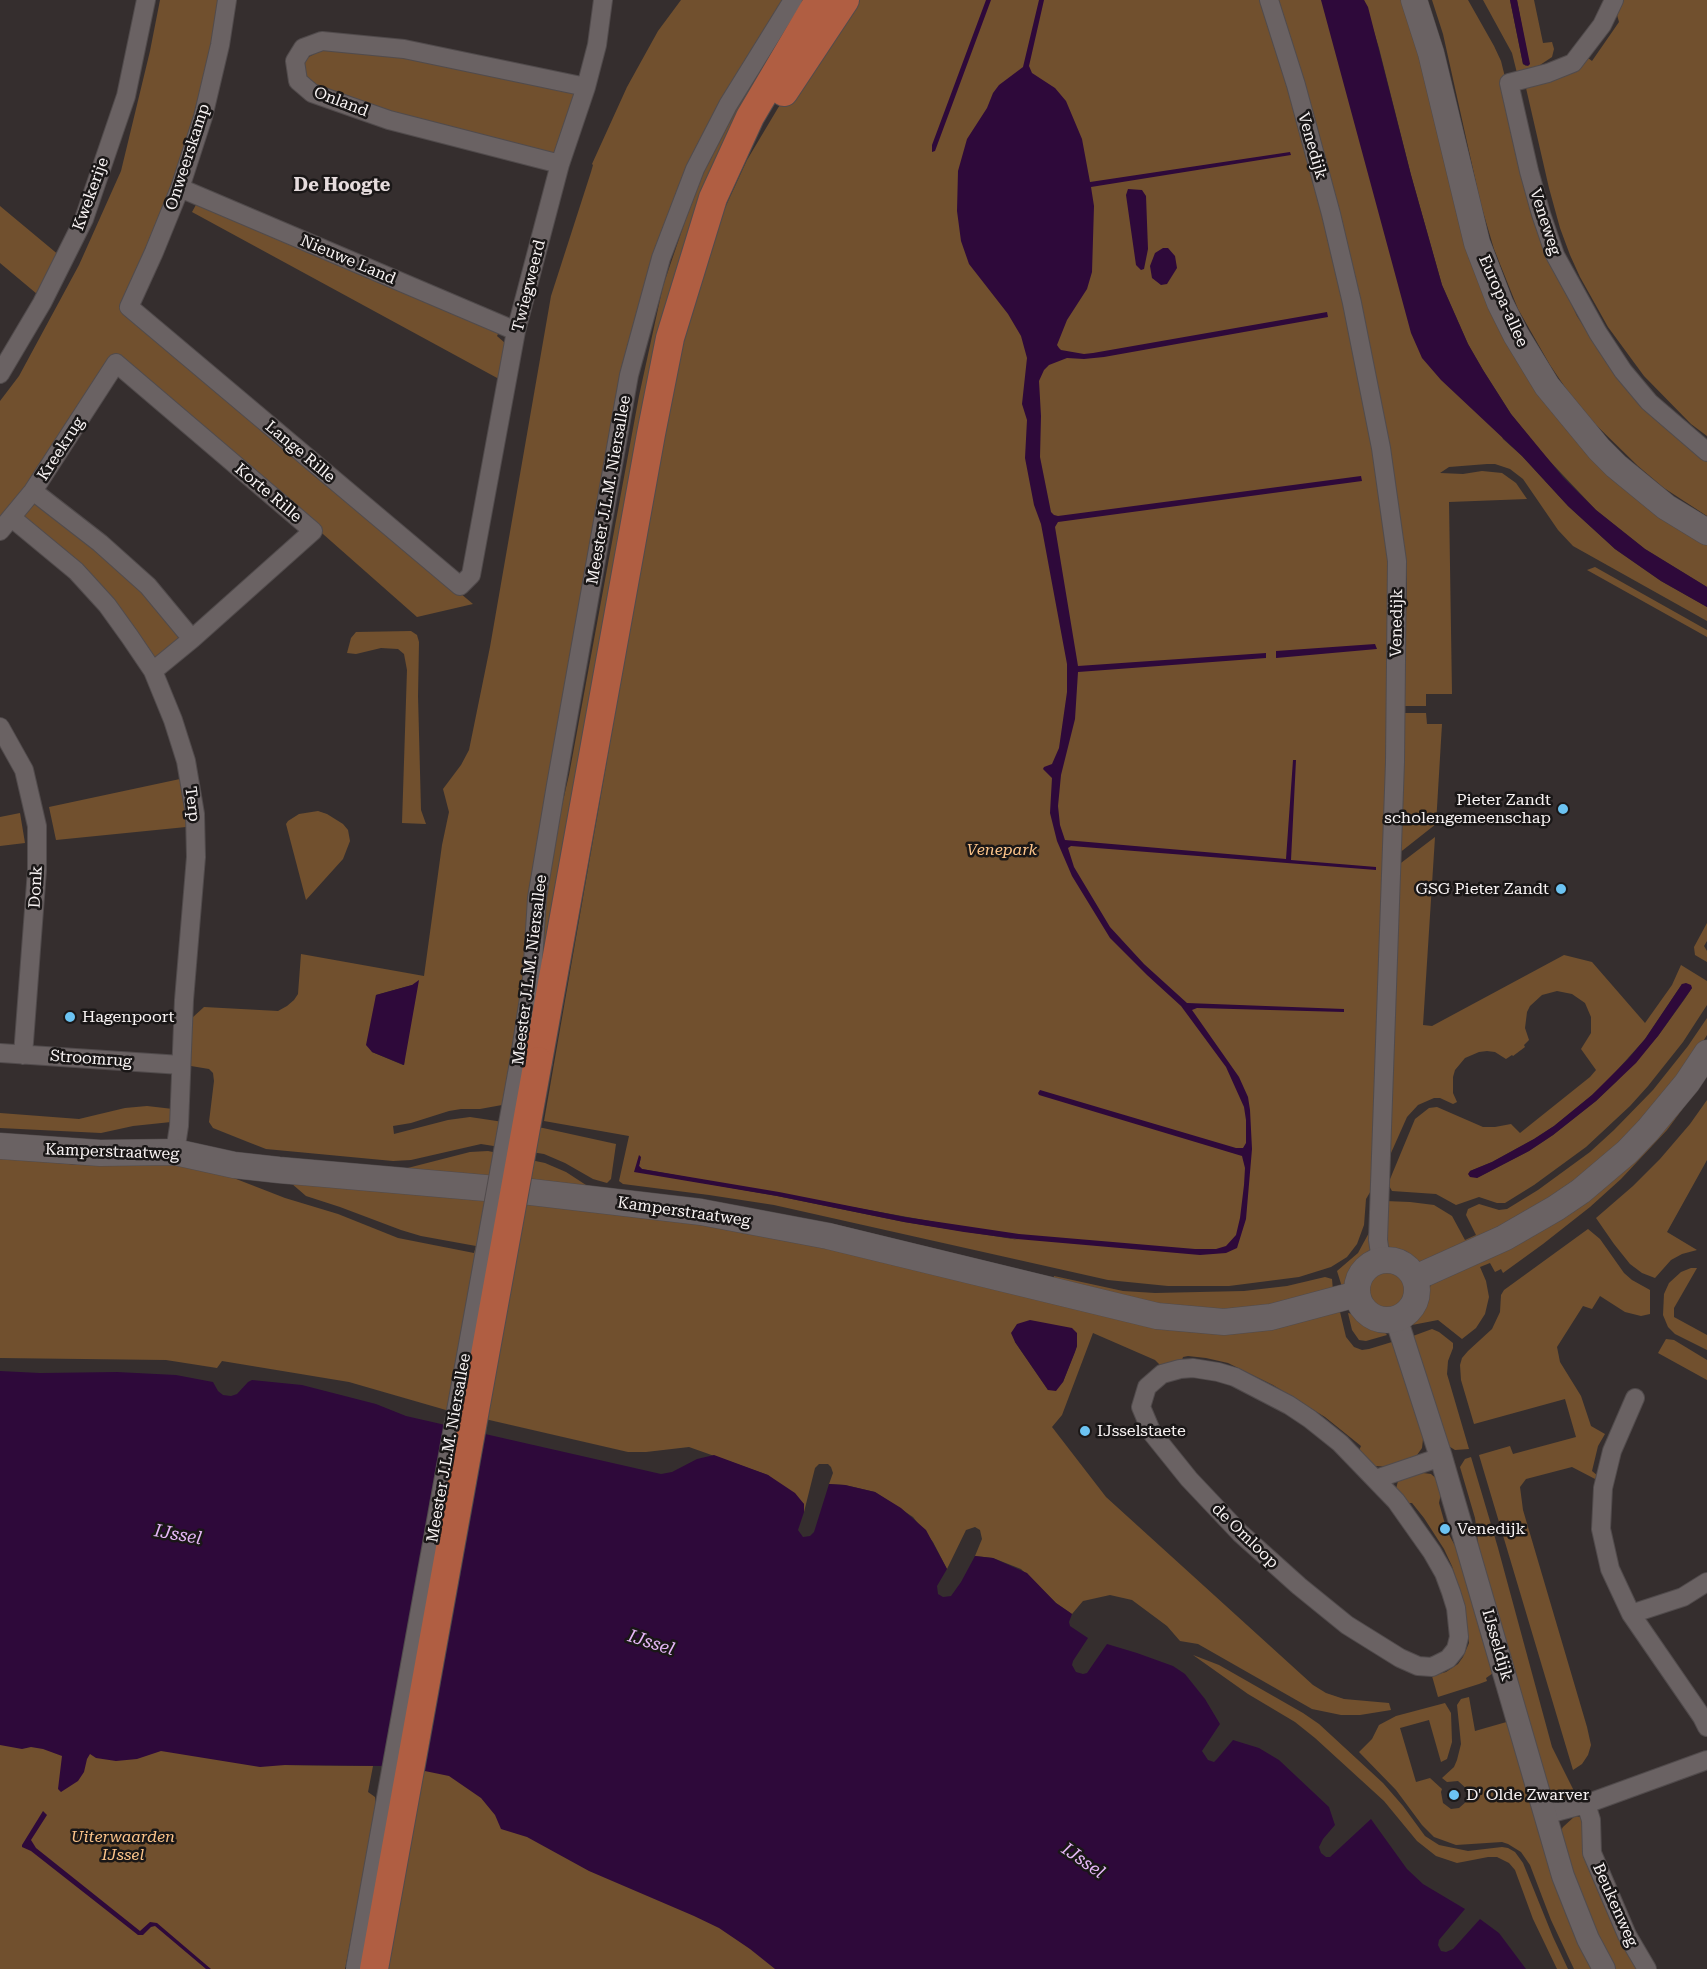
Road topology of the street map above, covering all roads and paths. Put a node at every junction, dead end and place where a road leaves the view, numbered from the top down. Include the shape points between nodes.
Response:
1 (146, 0) edge
2 (227, 0) edge
3 (603, 0) edge
4 (793, 0) edge
5 (819, 0) edge
6 (845, 0) edge
7 (1269, 0) edge
8 (1414, 0) edge
9 (1424, 0) edge
10 (1614, 0) edge
11 (586, 87) junction
12 (560, 164) junction
13 (180, 188) junction
14 (694, 257) junction
15 (129, 307) joint
16 (516, 332) junction
17 (116, 363) joint
18 (0, 374) edge
19 (1707, 452) edge
20 (33, 491) junction
21 (1707, 522) edge
22 (6, 524) edge
23 (1707, 532) edge
24 (471, 575) joint
25 (192, 639) junction
26 (153, 671) junction
27 (0, 727) edge
28 (0, 1053) edge
29 (1707, 1053) edge
30 (23, 1055) junction
31 (529, 1059) junction
32 (181, 1065) junction
33 (0, 1146) edge
34 (175, 1152) junction
35 (1381, 1260) junction
36 (1414, 1278) junction
37 (1357, 1294) junction
38 (1396, 1318) junction
39 (1635, 1398) dead end
40 (1441, 1456) junction
41 (1376, 1479) junction
42 (1707, 1582) edge
43 (1631, 1614) junction
44 (1707, 1728) edge
45 (1707, 1760) edge
46 (1586, 1804) junction
47 (1544, 1815) junction
48 (355, 1969) edge
49 (374, 1969) edge
50 (1604, 1969) edge
51 (1647, 1969) edge

1 - 18 street, Kwekerije via 126,96 84,219 42,303
2 - 13 street, Onweerskamp via 203,117
3 - 11 street, Twiegweerd
4 - 31 street, Meester J.L.M. Niersallee via 728,105 695,169 662,258 629,375 537,898
5 - 14 main road, Meester J.L.M. Niersallee via 750,117 713,198
6 - 14 main road, Meester J.L.M. Niersallee via 732,177
7 - 35 street, Venedijk via 1332,214 1381,448 1397,561 1395,773 1378,1240
8 - 23 main road, Europa-allee via 1431,53 1477,243 1516,335 1547,386 1599,449 1666,507
9 - 21 main road, Europa-allee via 1439,48 1476,214 1494,269 1521,330 1554,381 1621,460 1686,511
10 - 19 street, Veneweg via 1602,25 1574,63 1509,83 1532,182 1555,255 1623,371 1649,402
11 - 12 street, Twiegweerd
11 - 12 street, Onland via 404,49 334,42 322,41 303,48 295,61 298,81 312,93 389,120
12 - 16 street, Twiegweerd
13 - 15 street, Onweerskamp
13 - 16 street, Nieuwe Land
14 - 31 main road, Meester J.L.M. Niersallee via 670,338
15 - 24 street, Lange Rille via 460,586
16 - 24 street, Twiegweerd
17 - 20 street, Kreekrug
17 - 25 street, Korte Rille via 313,531
20 - 22 street, Kreekrug
20 - 25 street via 148,586
22 - 26 street, Terp via 76,571 107,605
25 - 26 street, Korte Rille
26 - 32 street, Terp via 186,761 195,814 196,856
27 - 30 street, Donk via 24,770 37,826 38,870
28 - 30 street, Stroomrug
29 - 36 main road via 1648,1130 1581,1191 1504,1238
30 - 32 street, Stroomrug
31 - 48 street, Meester J.L.M. Niersallee, bridge
31 - 49 main road, Meester J.L.M. Niersallee, bridge
32 - 34 street, Terp
33 - 34 main road, Kamperstraatweg via 100,1153
34 - 37 main road, Kamperstraatweg via 279,1170 531,1192 701,1212 828,1236 1157,1316 1224,1322 1271,1317
35 - 36 main road via 1402,1264
35 - 37 main road via 1366,1267 1360,1275
36 - 38 main road via 1417,1289 1412,1306
37 - 38 main road via 1359,1303 1372,1316
38 - 40 street, IJsseldijk
39 - 43 street via 1610,1460 1603,1488 1601,1529 1610,1569
40 - 41 street
40 - 47 street, IJsseldijk
41 - 41 street, de Omloop via 1415,1526 1444,1573 1456,1608 1458,1643 1448,1659 1432,1667 1400,1658 1347,1624 1240,1533 1152,1433 1141,1407 1147,1387 1162,1374 1180,1369 1235,1377 1310,1419
42 - 43 street via 1683,1597
43 - 44 street
45 - 46 street
46 - 47 street
46 - 51 street, Beukenweg via 1591,1820 1592,1853 1627,1935
47 - 50 street, IJsseldijk via 1563,1876

